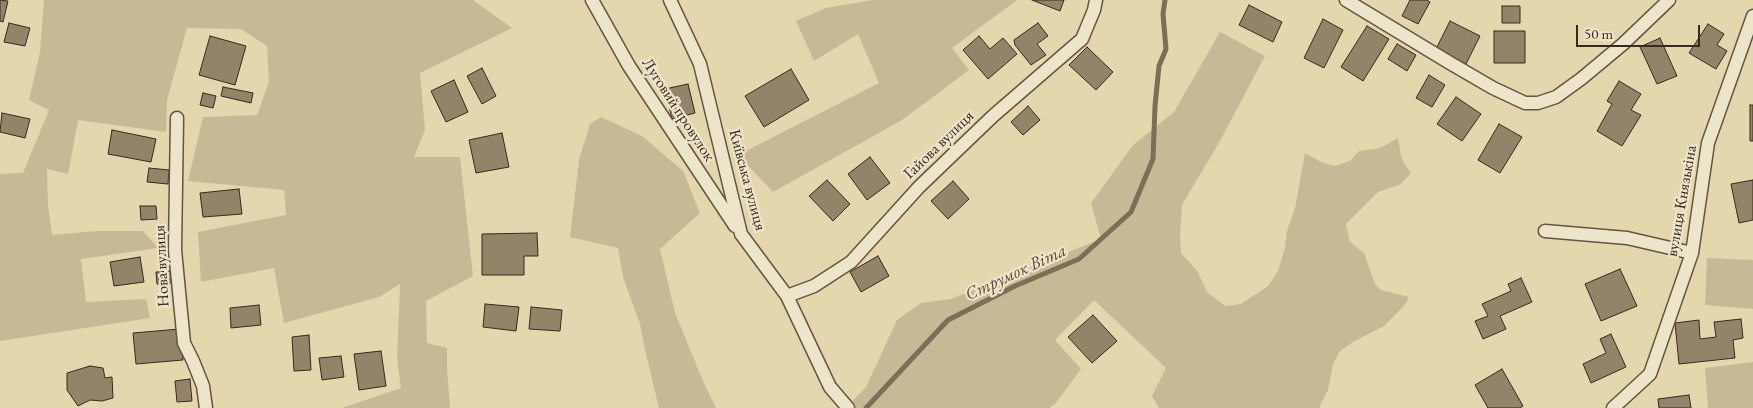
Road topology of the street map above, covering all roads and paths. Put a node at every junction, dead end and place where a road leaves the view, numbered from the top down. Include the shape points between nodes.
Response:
1 (592, 0) edge
2 (670, 0) edge
3 (1096, 0) edge
4 (1346, 0) edge
5 (1670, 0) edge
6 (1753, 16) edge
7 (178, 118) dead end
8 (1545, 231) dead end
9 (741, 234) junction
10 (1692, 252) junction
11 (787, 296) junction
12 (206, 408) edge
13 (848, 408) edge
14 (1613, 408) edge

1 - 9 street, Луговий провулок via 629,66
2 - 9 street, Київська вулиця via 700,64
3 - 11 street, Гайова вулиця via 1082,39 986,122 919,187 851,262 814,286
4 - 5 street via 1450,64 1524,103 1538,103 1556,97 1623,44
6 - 10 street, вулиця Князькіна via 1708,143
7 - 12 street, Нова вулиця via 175,250 184,343 203,386
8 - 10 street via 1627,238
9 - 11 street, Київська вулиця
10 - 14 street, вулиця Князькіна via 1650,374
11 - 13 street, Київська вулиця via 830,388

